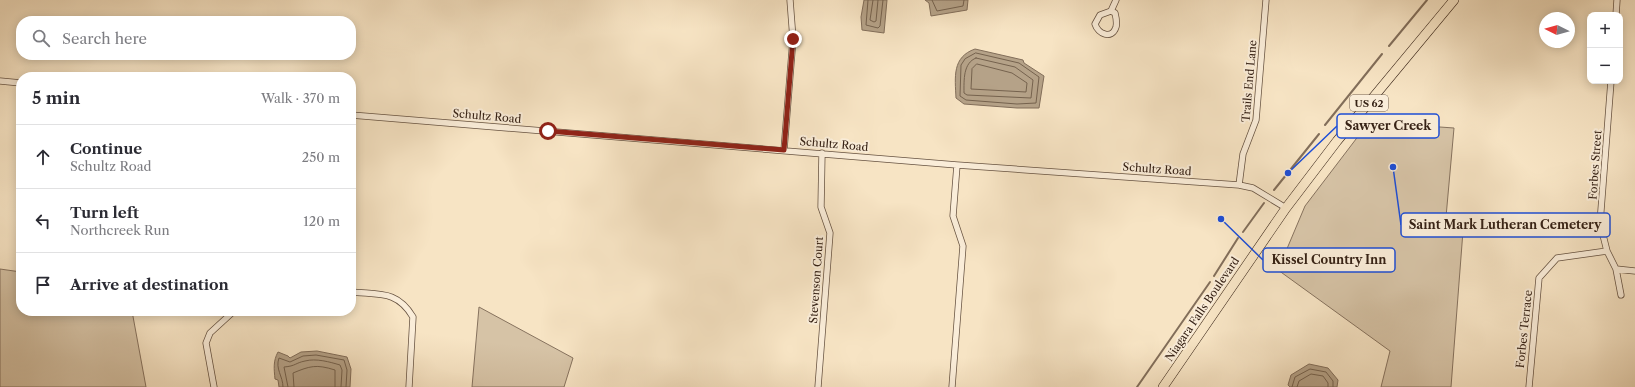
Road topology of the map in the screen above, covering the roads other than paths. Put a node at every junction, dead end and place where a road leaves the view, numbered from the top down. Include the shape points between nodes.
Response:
1 (790, 0) edge
2 (1116, 0) edge
3 (1266, 0) edge
4 (1454, 0) edge
5 (1617, 0) edge
6 (1111, 11) junction
7 (1616, 12) edge
8 (0, 80) edge
9 (16, 82) edge
10 (1611, 84) edge
11 (356, 114) edge
12 (784, 150) junction
13 (822, 153) junction
14 (957, 165) junction
15 (1239, 185) junction
16 (1286, 208) junction
17 (1607, 251) junction
18 (1616, 269) junction
19 (1635, 271) edge
20 (356, 293) edge
21 (1621, 296) dead end
22 (229, 316) edge
23 (214, 387) edge
24 (409, 387) edge
25 (818, 387) edge
26 (952, 387) edge
27 (1163, 387) edge
28 (1529, 387) edge

1 - 12 street via 793,39
2 - 6 street
3 - 15 street, Trails End Lane via 1256,120 1243,154
4 - 16 main road, Niagara Falls Boulevard / US 62 via 1337,141
5 - 7 street
6 - 6 street via 1100,15 1095,24 1101,34 1112,33 1116,27 1115,13
8 - 9 street
10 - 17 street, Forbes Street via 1600,223
11 - 12 street, Schultz Road
12 - 13 street, Schultz Road
13 - 14 street, Schultz Road
13 - 25 street, Stevenson Court via 820,207 830,233
14 - 15 street, Schultz Road
14 - 26 street via 953,216 963,246
15 - 16 street, Schultz Road via 1253,188
16 - 27 main road, Niagara Falls Boulevard / US 62
17 - 18 street, Forbes Street
17 - 28 street, Forbes Terrace via 1557,258 1539,278
18 - 19 street
18 - 21 street, Forbes Street
20 - 24 street via 393,297 402,302 413,317
22 - 23 street via 210,333 206,343

